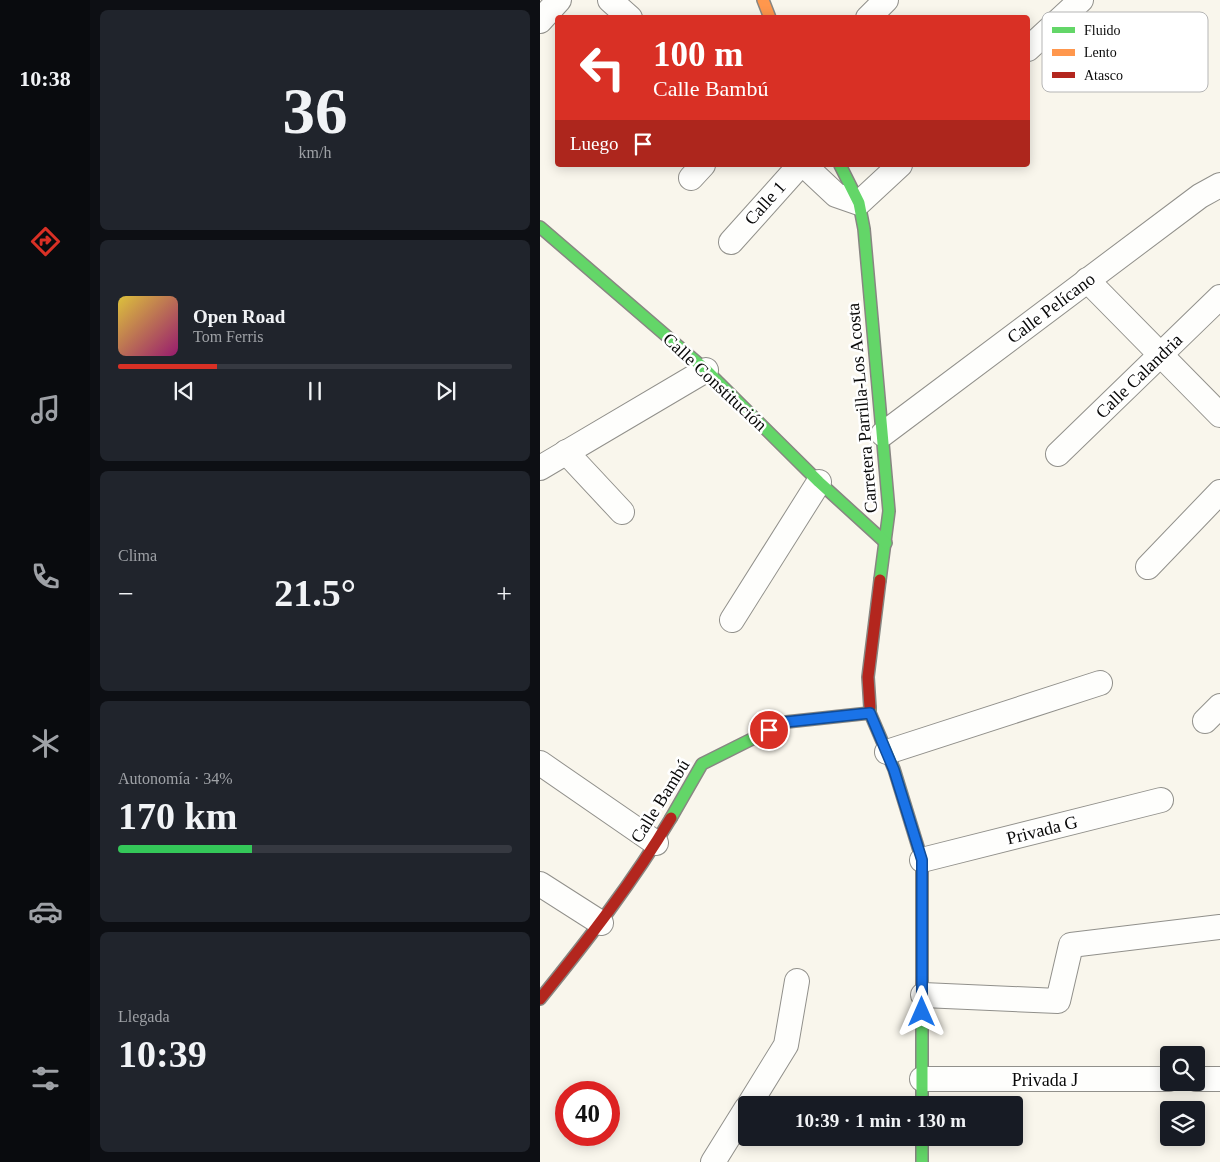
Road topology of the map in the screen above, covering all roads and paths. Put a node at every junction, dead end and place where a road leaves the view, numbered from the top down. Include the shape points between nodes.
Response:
1 (559, 0) edge
2 (610, 0) edge
3 (763, 0) edge
4 (886, 0) edge
5 (1081, 0) edge
6 (1068, 12) edge
7 (626, 15) edge
8 (769, 15) edge
9 (871, 15) edge
10 (540, 21) edge
11 (1042, 36) edge
12 (1030, 47) edge
13 (798, 167) edge
14 (806, 167) edge
15 (841, 167) edge
16 (898, 167) edge
17 (1220, 185) edge
18 (859, 203) junction
19 (540, 227) edge
20 (730, 242) dead end
21 (1087, 280) junction
22 (1220, 297) edge
23 (1161, 356) junction
24 (706, 370) junction
25 (1220, 415) edge
26 (883, 434) junction
27 (566, 452) junction
28 (1058, 454) dead end
29 (540, 468) edge
30 (819, 482) junction
31 (1220, 492) edge
32 (622, 512) dead end
33 (886, 543) junction
34 (1148, 567) dead end
35 (732, 620) dead end
36 (1100, 683) dead end
37 (870, 713) junction
38 (887, 752) junction
39 (540, 763) edge
40 (1161, 800) dead end
41 (656, 843) junction
42 (922, 860) junction
43 (540, 884) edge
44 (601, 923) junction
45 (1220, 928) edge
46 (796, 981) dead end
47 (922, 995) junction
48 (540, 999) edge
49 (1160, 1079) edge
50 (1205, 1079) edge
51 (1220, 1079) edge
52 (922, 1080) junction
53 (755, 1096) edge
54 (922, 1096) edge
55 (738, 1122) edge
56 (922, 1146) edge
57 (713, 1162) edge
58 (922, 1162) edge

1 - 10 street
2 - 7 street
3 - 8 street
4 - 9 street
5 - 6 street
11 - 12 street
13 - 20 street, Calle 1
14 - 18 street via 836,194
15 - 18 street, Carretera Parrilla-Los Acosta
16 - 18 street
17 - 21 street, Calle Pelícano via 1200,196
18 - 26 street, Carretera Parrilla-Los Acosta
19 - 24 street, Calle Constitución
21 - 23 street
21 - 26 street, Calle Pelícano
22 - 23 street, Calle Calandria
23 - 25 street
23 - 28 street, Calle Calandria
24 - 27 street
24 - 30 street, Calle Constitución
26 - 33 street, Carretera Parrilla-Los Acosta via 890,511
27 - 29 street
27 - 32 street
30 - 33 street, Calle Constitución
30 - 35 street
31 - 34 street
33 - 37 street, Carretera Parrilla-Los Acosta via 868,677
36 - 38 street
37 - 38 street
37 - 41 street, Calle Bambú via 786,722 702,764
38 - 42 street
39 - 41 street
40 - 42 street, Privada G
41 - 44 street, Calle Bambú
42 - 47 street
43 - 44 street
44 - 48 street, Calle Bambú
45 - 47 street via 1070,945 1058,1001
46 - 53 street via 786,1045
47 - 52 street
49 - 52 street, Privada J
50 - 51 street
52 - 54 street
55 - 57 street
56 - 58 street

